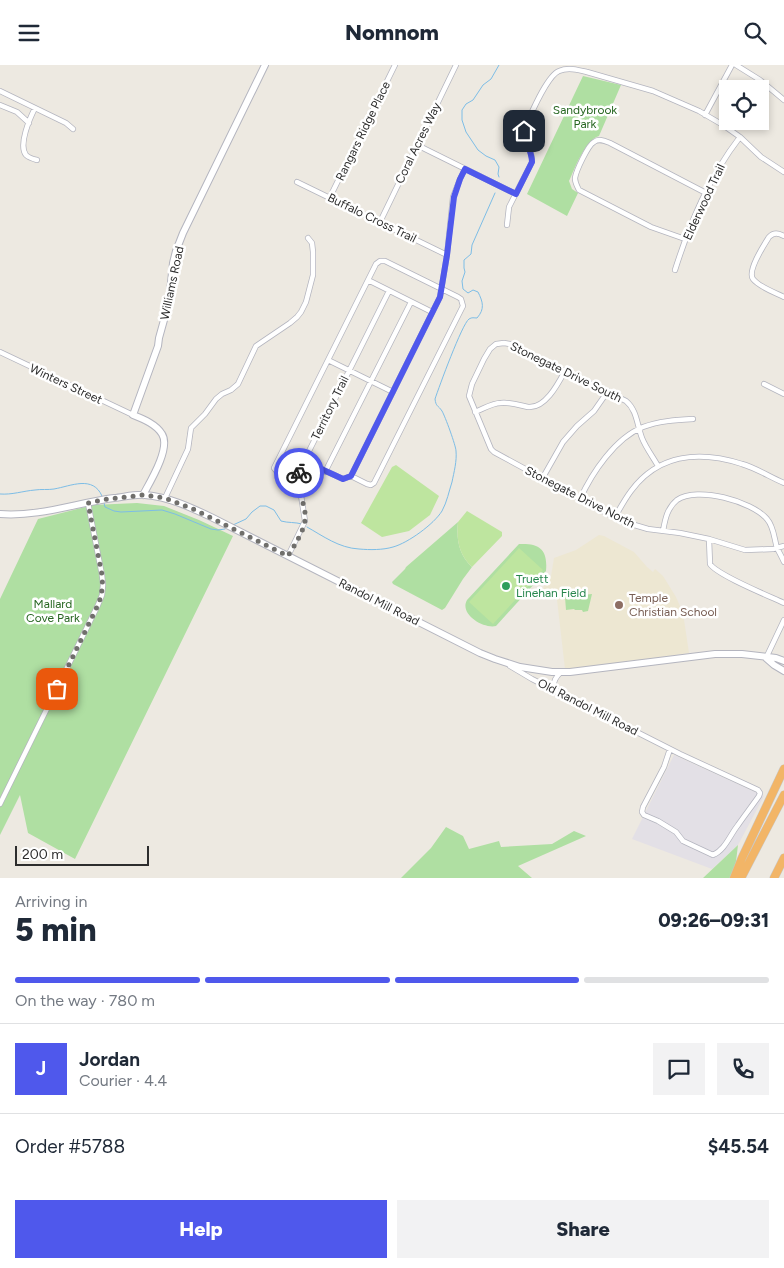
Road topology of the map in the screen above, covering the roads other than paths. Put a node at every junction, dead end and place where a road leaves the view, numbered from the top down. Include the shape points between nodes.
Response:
1 (265, 65) edge
2 (395, 65) edge
3 (456, 65) edge
4 (732, 65) edge
5 (736, 65) edge
6 (0, 91) edge
7 (784, 100) edge
8 (0, 105) edge
9 (35, 108) junction
10 (705, 115) junction
11 (29, 123) junction
12 (74, 129) dead end
13 (740, 137) junction
14 (417, 145) junction
15 (37, 160) dead end
16 (465, 169) junction
17 (784, 172) edge
18 (297, 182) dead end
19 (706, 193) junction
20 (516, 194) junction
21 (330, 197) junction
22 (380, 222) junction
23 (507, 225) dead end
24 (784, 236) edge
25 (308, 238) dead end
26 (685, 239) junction
27 (447, 255) junction
28 (675, 270) dead end
29 (368, 280) junction
30 (441, 289) junction
31 (389, 291) junction
32 (784, 297) edge
33 (411, 302) junction
34 (432, 312) junction
35 (494, 346) joint
36 (0, 352) edge
37 (328, 360) junction
38 (349, 371) junction
39 (565, 371) junction
40 (372, 381) junction
41 (764, 384) dead end
42 (393, 391) junction
43 (608, 391) junction
44 (784, 393) edge
45 (475, 412) junction
46 (133, 415) junction
47 (693, 419) dead end
48 (639, 429) junction
49 (304, 461) junction
50 (658, 467) junction
51 (326, 472) junction
52 (351, 476) junction
53 (542, 479) junction
54 (298, 483) junction
55 (784, 483) edge
56 (143, 495) junction
57 (165, 498) junction
58 (580, 499) junction
59 (88, 503) junction
60 (0, 514) edge
61 (615, 517) junction
62 (663, 531) junction
63 (708, 539) junction
64 (784, 546) edge
65 (778, 548) junction
66 (288, 556) junction
67 (784, 562) edge
68 (784, 603) edge
69 (784, 619) edge
70 (766, 658) junction
71 (784, 661) edge
72 (507, 663) junction
73 (784, 671) edge
74 (561, 672) junction
75 (558, 692) junction
76 (670, 749) junction
77 (784, 769) edge
78 (784, 795) edge
79 (0, 804) edge
80 (784, 858) edge
81 (746, 860) junction
82 (776, 874) edge
83 (734, 878) edge
84 (741, 878) edge

1 - 46 main road, Williams Road via 176,251 170,302
2 - 21 street, Rangars Ridge Place
3 - 14 street, Coral Acres Way
4 - 10 street
5 - 7 street
6 - 9 street
8 - 11 street via 17,112
9 - 11 street
9 - 12 street
10 - 13 street
10 - 20 street via 654,91 577,69 560,70 545,87 526,125 525,138 532,162
11 - 15 street via 24,150 30,158
13 - 17 street via 761,157
13 - 19 street, Elderwood Trail
14 - 16 street
14 - 22 street, Coral Acres Way
16 - 20 street
16 - 27 street via 454,197
18 - 21 street, Buffalo Cross Trail
19 - 26 street, Elderwood Trail
19 - 26 street via 603,140 591,144 582,162 575,178 579,190 652,227
20 - 23 street via 509,207
21 - 22 street, Buffalo Cross Trail
22 - 27 street, Buffalo Cross Trail
24 - 32 street via 772,234 751,275 758,284
25 - 57 street via 312,243 313,275 301,312 256,346 238,384 216,399 191,428 188,449
26 - 28 street, Elderwood Trail
27 - 30 street
29 - 30 street via 376,263 385,261
29 - 31 street
29 - 37 street
30 - 34 street
30 - 52 street via 461,299 463,306 374,483 367,484
31 - 33 street
31 - 38 street, Territory Trail
33 - 34 street
33 - 40 street
34 - 42 street
35 - 39 street, Stonegate Drive South via 510,344
35 - 45 street, Stonegate Drive North via 484,359 470,390
36 - 46 street, Winters Street
37 - 38 street
37 - 54 street via 274,468
38 - 40 street
38 - 49 street, Territory Trail
39 - 43 street, Stonegate Drive South
39 - 45 street via 558,385 539,405 499,403
40 - 42 street
40 - 51 street
41 - 44 street
42 - 52 street
43 - 48 street, Stonegate Drive South via 631,405
43 - 53 street via 594,411 563,442
45 - 53 street, Stonegate Drive North via 494,452
46 - 56 main road via 155,427 165,441 160,460
47 - 48 street via 668,420
48 - 50 street, Stonegate Drive South
48 - 58 street via 604,459
49 - 51 street
49 - 54 street, Territory Trail
50 - 55 street via 688,457 715,457 744,464
50 - 61 street via 638,483
51 - 52 street via 343,479
53 - 58 street, Stonegate Drive North
54 - 66 street, Territory Trail via 305,521
56 - 57 main road, Randol Mill Road
56 - 59 main road, Randol Mill Road
57 - 66 main road, Randol Mill Road
58 - 61 street, Stonegate Drive North
59 - 60 main road, Randol Mill Road via 26,514
59 - 79 street via 102,575 102,595
61 - 62 street, Stonegate Drive North via 640,527
62 - 63 street, Stonegate Drive North
62 - 65 street via 667,513 676,502 683,497 710,494 761,513 772,527
63 - 65 street, Stonegate Drive North via 745,550
63 - 68 street via 712,567
64 - 65 street, Stonegate Drive North
65 - 67 street
66 - 72 main road, Randol Mill Road via 480,653
69 - 70 street
70 - 71 main road, Randol Mill Road
70 - 73 main road, Randol Mill Road
70 - 74 main road, Randol Mill Road via 715,654
72 - 74 main road, Randol Mill Road
72 - 75 street, Old Randol Mill Road
74 - 75 street via 554,682 554,689
75 - 76 street, Old Randol Mill Road
76 - 76 street, Old Randol Mill Road via 760,793 718,853 713,855 683,841 676,832 642,812
77 - 81 highway
78 - 81 highway
80 - 82 highway
81 - 83 highway
81 - 84 highway

